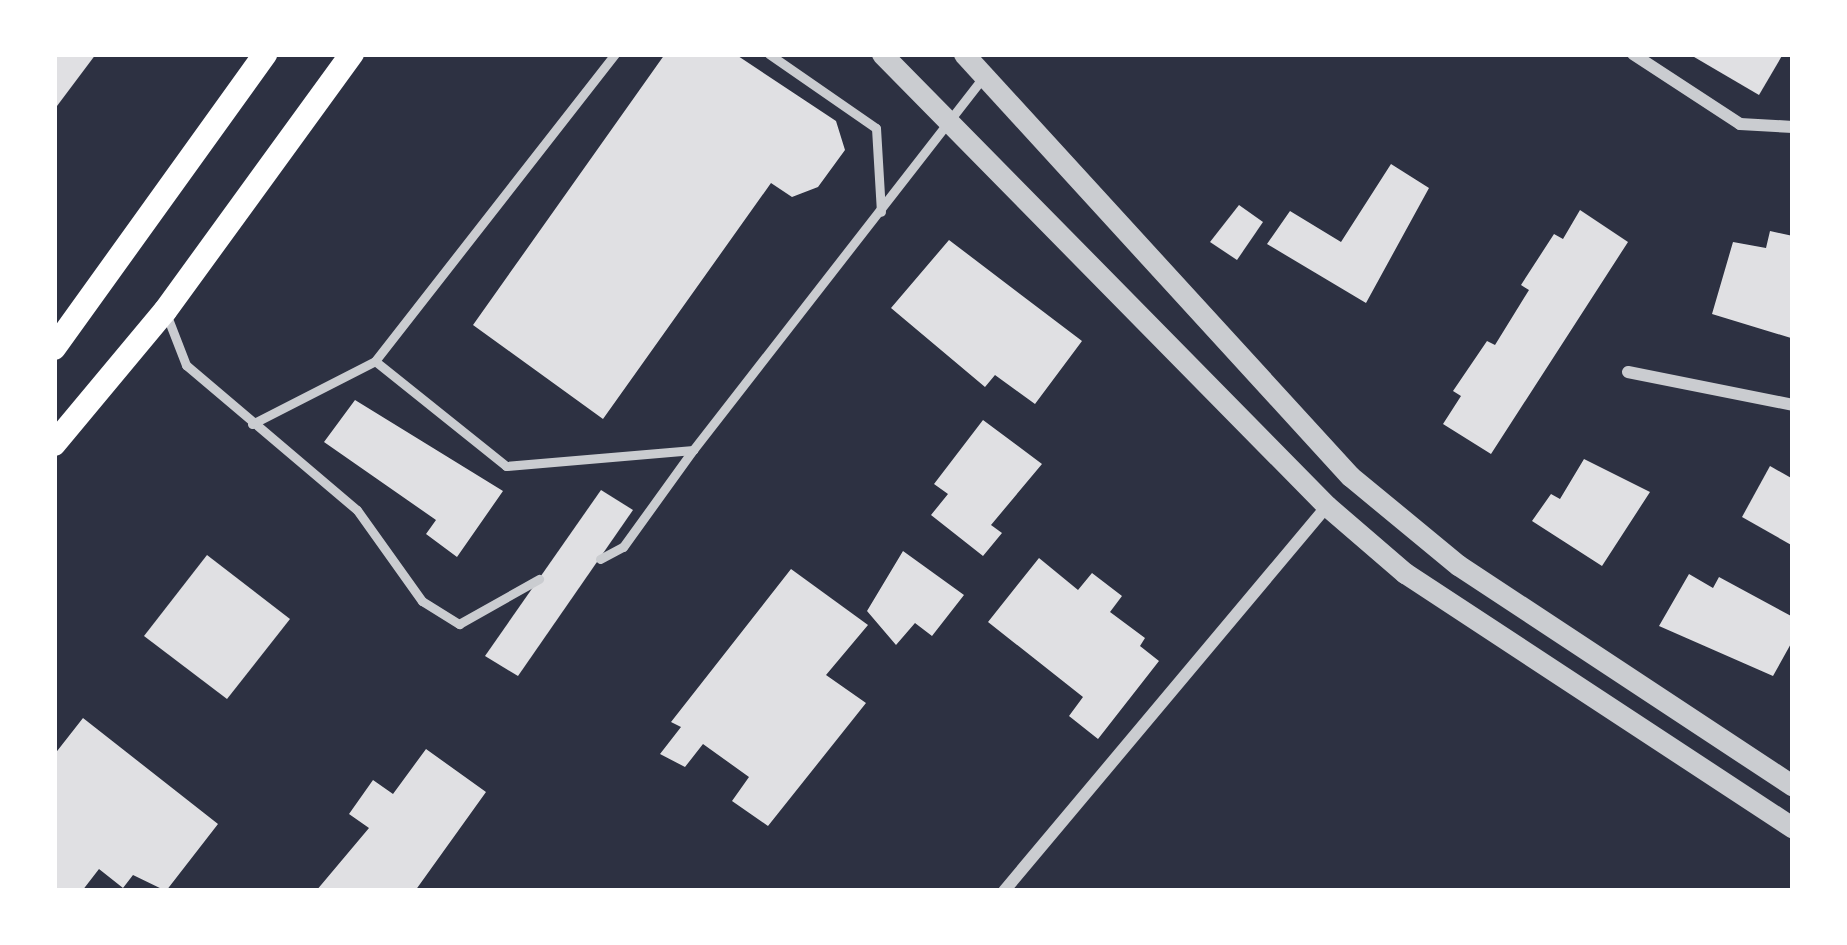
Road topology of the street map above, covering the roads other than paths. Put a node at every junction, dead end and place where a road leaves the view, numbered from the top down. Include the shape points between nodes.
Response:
1 (265, 54) edge
2 (352, 54) edge
3 (615, 54) edge
4 (769, 54) edge
5 (882, 54) edge
6 (964, 54) edge
7 (1633, 54) edge
8 (986, 75) junction
9 (949, 116) junction
10 (1793, 127) edge
11 (881, 212) junction
12 (165, 311) junction
13 (54, 348) edge
14 (375, 362) junction
15 (1628, 372) dead end
16 (1793, 405) edge
17 (252, 424) junction
18 (54, 444) edge
19 (693, 450) junction
20 (1327, 506) junction
21 (600, 559) dead end
22 (539, 579) dead end
23 (1792, 782) edge
24 (1772, 814) junction
25 (1793, 828) edge
26 (1004, 891) edge

1 - 13 main road
2 - 12 main road
3 - 14 lane
4 - 11 lane via 876,128
5 - 9 street
6 - 8 street
7 - 10 street via 1740,124
8 - 9 lane
8 - 23 street via 1350,476 1458,565
9 - 11 lane
9 - 20 street
11 - 19 lane
12 - 17 lane via 186,365
12 - 18 main road
14 - 17 lane
14 - 19 lane via 506,466
15 - 16 street
17 - 22 lane via 357,510 422,602 459,624
19 - 21 lane via 622,547
20 - 24 street via 1405,572
20 - 26 street
23 - 24 street
24 - 25 street

